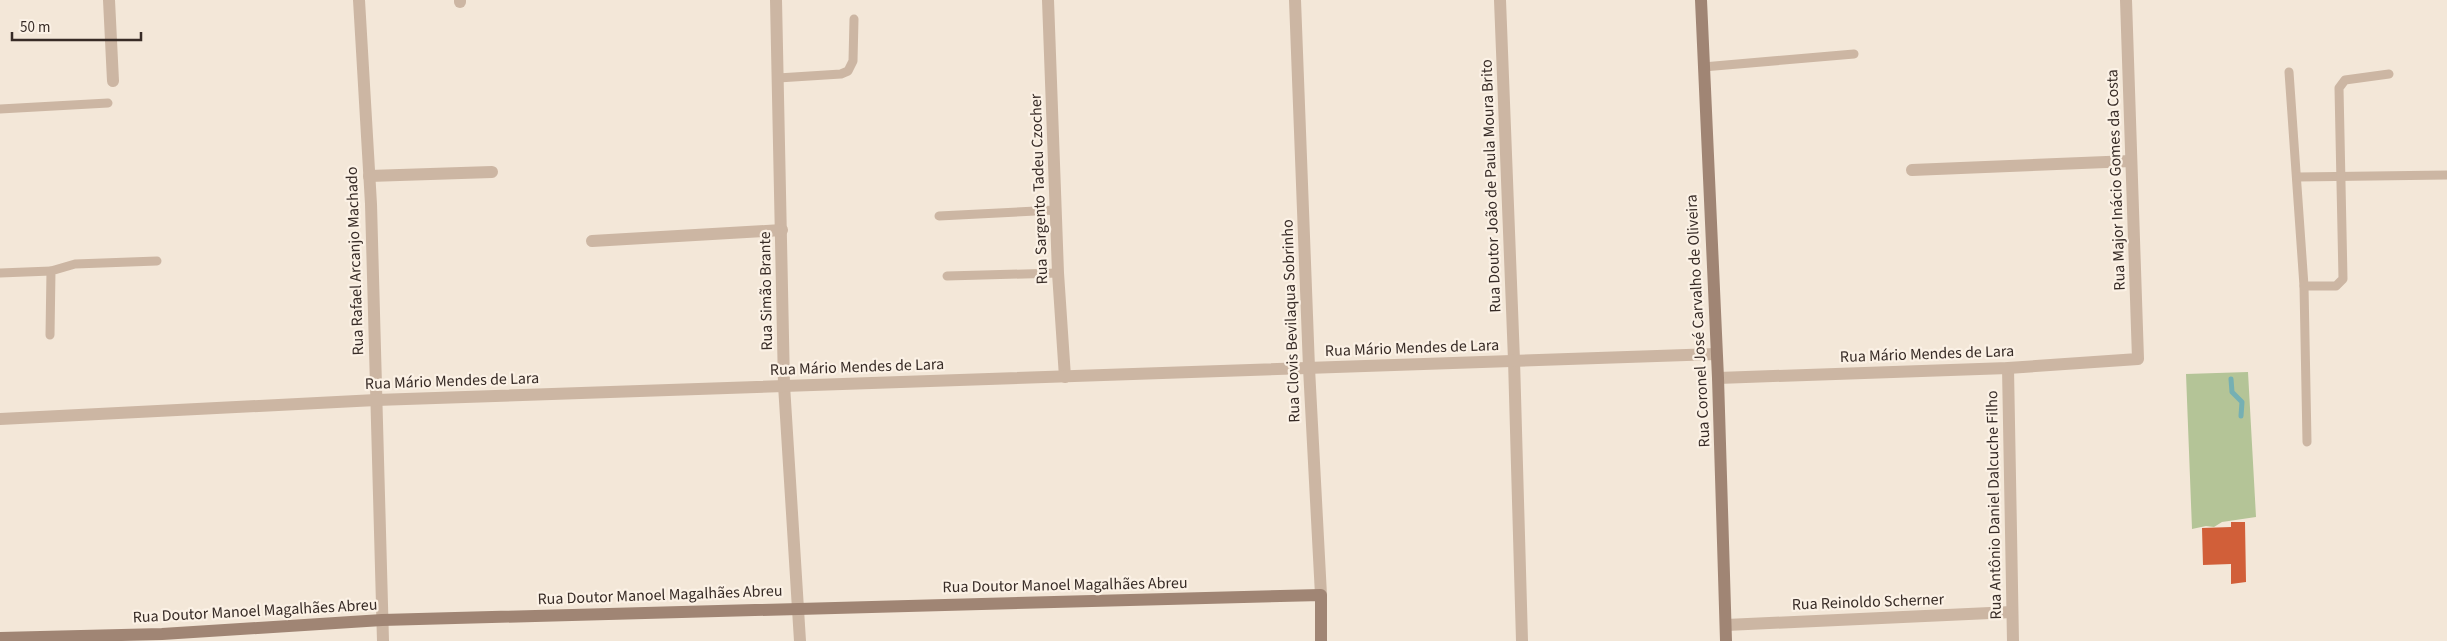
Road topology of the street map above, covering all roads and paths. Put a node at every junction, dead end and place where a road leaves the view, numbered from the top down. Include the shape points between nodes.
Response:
1 (109, 0) edge
2 (359, 0) edge
3 (776, 0) edge
4 (1048, 0) edge
5 (1295, 0) edge
6 (1500, 0) edge
7 (1701, 0) edge
8 (2126, 0) edge
9 (854, 19) dead end
10 (1854, 54) dead end
11 (1703, 67) junction
12 (2288, 72) dead end
13 (2389, 74) dead end
14 (778, 78) junction
15 (113, 80) dead end
16 (108, 103) dead end
17 (0, 110) edge
18 (2131, 161) junction
19 (1912, 170) dead end
20 (492, 172) dead end
21 (2447, 175) edge
22 (369, 176) junction
23 (2340, 176) junction
24 (2298, 177) junction
25 (1056, 210) junction
26 (939, 216) dead end
27 (782, 230) junction
28 (592, 240) dead end
29 (158, 261) dead end
30 (51, 271) junction
31 (0, 273) edge
32 (1058, 273) junction
33 (947, 276) dead end
34 (2304, 286) junction
35 (50, 335) dead end
36 (1716, 354) junction
37 (2138, 359) joint
38 (1514, 360) junction
39 (1309, 368) junction
40 (2008, 368) junction
41 (1066, 377) junction
42 (1718, 378) junction
43 (784, 385) junction
44 (376, 400) junction
45 (0, 419) edge
46 (2307, 442) dead end
47 (1321, 595) junction
48 (799, 607) junction
49 (2012, 612) junction
50 (382, 620) junction
51 (1726, 625) junction
52 (0, 638) edge
53 (383, 641) edge
54 (800, 641) edge
55 (1322, 641) edge
56 (1522, 641) edge
57 (1726, 641) edge
58 (2013, 641) edge

1 - 15 street
2 - 22 street, Rua Rafael Arcanjo Machado
3 - 14 street, Rua Simão Brante
4 - 25 street, Rua Sargento Tadeu Czocher
5 - 39 street, Rua Clovis Bevilaqua Sobrinho
6 - 38 street, Rua Doutor João de Paula Moura Brito
7 - 11 street, Rua Coronel José Carvalho de Oliveira
8 - 18 street, Rua Major Inácio Gomes da Costa
9 - 14 lane via 853,61 848,71
10 - 11 lane
11 - 36 street, Rua Coronel José Carvalho de Oliveira
12 - 24 lane
13 - 23 lane via 2341,83
14 - 27 street, Rua Simão Brante
16 - 17 lane
18 - 19 street
18 - 37 street, Rua Major Inácio Gomes da Costa
20 - 22 street
21 - 23 lane
22 - 44 street, Rua Rafael Arcanjo Machado
23 - 24 lane
23 - 34 lane via 2344,279 2336,286
24 - 34 lane
25 - 26 lane
25 - 32 street, Rua Sargento Tadeu Czocher
27 - 28 street
27 - 43 street, Rua Simão Brante
29 - 30 lane via 75,264
30 - 31 lane
30 - 35 lane
32 - 33 lane
32 - 41 street, Rua Sargento Tadeu Czocher
34 - 46 lane
36 - 38 street, Rua Mário Mendes de Lara
36 - 42 street, Rua Coronel José Carvalho de Oliveira
37 - 40 street, Rua Mário Mendes de Lara
38 - 39 street, Rua Mário Mendes de Lara
38 - 56 street, Rua Doutor João de Paula Moura Brito
39 - 41 street, Rua Mário Mendes de Lara
39 - 47 street, Rua Clovis Bevilaqua Sobrinho
40 - 42 street, Rua Mário Mendes de Lara
40 - 49 street, Rua Antônio Daniel Dalcuche Filho
41 - 43 street, Rua Mário Mendes de Lara
42 - 51 street, Rua Coronel José Carvalho de Oliveira
43 - 44 street, Rua Mário Mendes de Lara
43 - 48 street, Rua Simão Brante
44 - 45 street, Rua Mário Mendes de Lara
44 - 50 street, Rua Rafael Arcanjo Machado
47 - 48 street, Rua Doutor Manoel Magalhães Abreu
47 - 55 street, Rua Clovis Bevilaqua Sobrinho
48 - 50 street, Rua Doutor Manoel Magalhães Abreu
48 - 54 street, Rua Simão Brante
49 - 51 street, Rua Reinoldo Scherner
49 - 58 street, Rua Antônio Daniel Dalcuche Filho
50 - 52 street, Rua Doutor Manoel Magalhães Abreu via 162,634
50 - 53 street, Rua Rafael Arcanjo Machado
51 - 57 street, Rua Coronel José Carvalho de Oliveira

